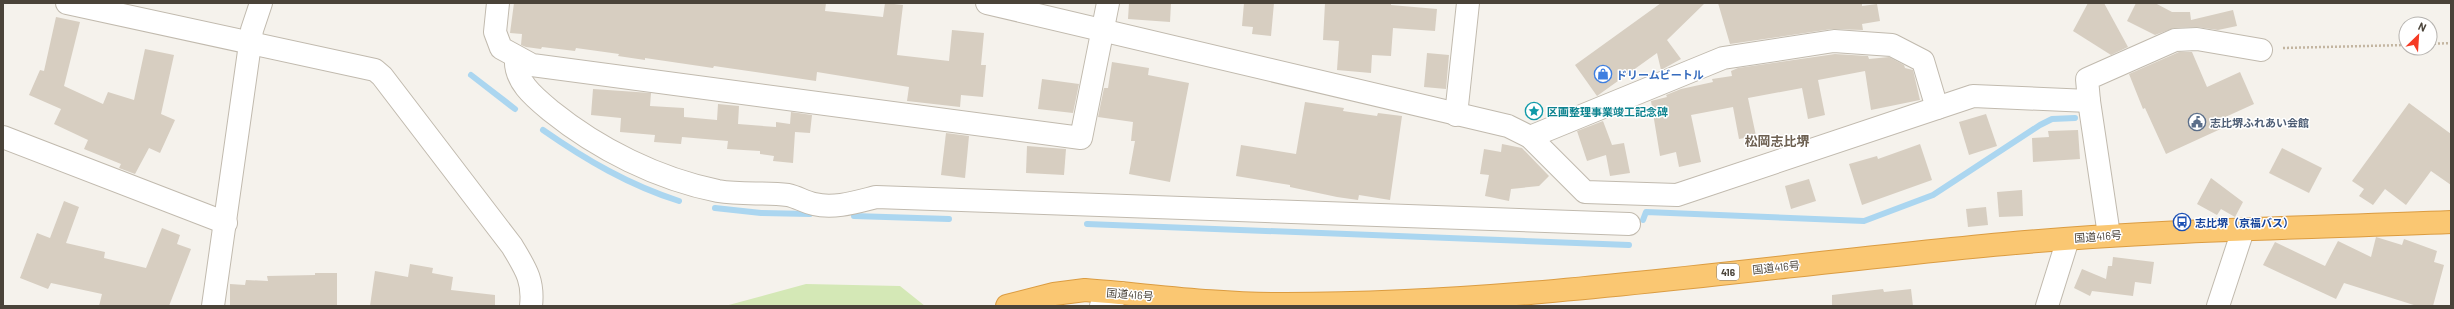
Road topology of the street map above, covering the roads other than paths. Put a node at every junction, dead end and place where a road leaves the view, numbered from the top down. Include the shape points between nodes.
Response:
1 (67, 3) edge
2 (260, 3) edge
3 (498, 3) edge
4 (987, 3) edge
5 (1108, 3) edge
6 (1468, 3) edge
7 (1103, 31) junction
8 (250, 44) junction
9 (2261, 50) road end
10 (516, 58) junction
11 (2089, 101) junction
12 (1937, 108) junction
13 (1456, 114) junction
14 (3, 137) edge
15 (1530, 137) junction
16 (2451, 222) edge
17 (226, 223) junction
18 (1629, 224) dead end
19 (2243, 230) junction
20 (2109, 235) junction
21 (2068, 239) junction
22 (1121, 293) junction
23 (1273, 305) edge
24 (213, 306) edge
25 (531, 306) edge
26 (1007, 306) edge
27 (1101, 306) edge
28 (2047, 306) edge
29 (2218, 306) edge

1 - 8 street
2 - 8 street
3 - 10 street via 495,32 501,48
4 - 7 street
5 - 7 street
6 - 13 street
7 - 10 street via 1081,138 558,70 532,66
7 - 13 street
8 - 17 street
8 - 25 street via 374,70 382,76 512,246 528,274 533,290
9 - 11 street via 2197,39 2175,40 2087,79
10 - 18 street via 515,70 532,95 563,120 645,167 675,180 719,191 789,196 815,204 847,205 876,197
11 - 12 street via 1973,96
11 - 20 street
12 - 15 street via 1677,195 1585,192
12 - 15 street via 1923,61 1892,45 1834,41 1723,58
13 - 15 street via 1508,126
14 - 17 street
16 - 19 highway, 国道416号 / 416
17 - 24 street
19 - 20 highway, 国道416号 / 416
19 - 29 street
20 - 21 highway, 国道416号 / 416
21 - 23 highway, 国道416号 / 416 via 1509,295 1396,302
21 - 28 street
22 - 23 highway, 国道416号 / 416
22 - 26 highway, 国道416号 / 416 via 1085,290 1054,294
22 - 27 street

